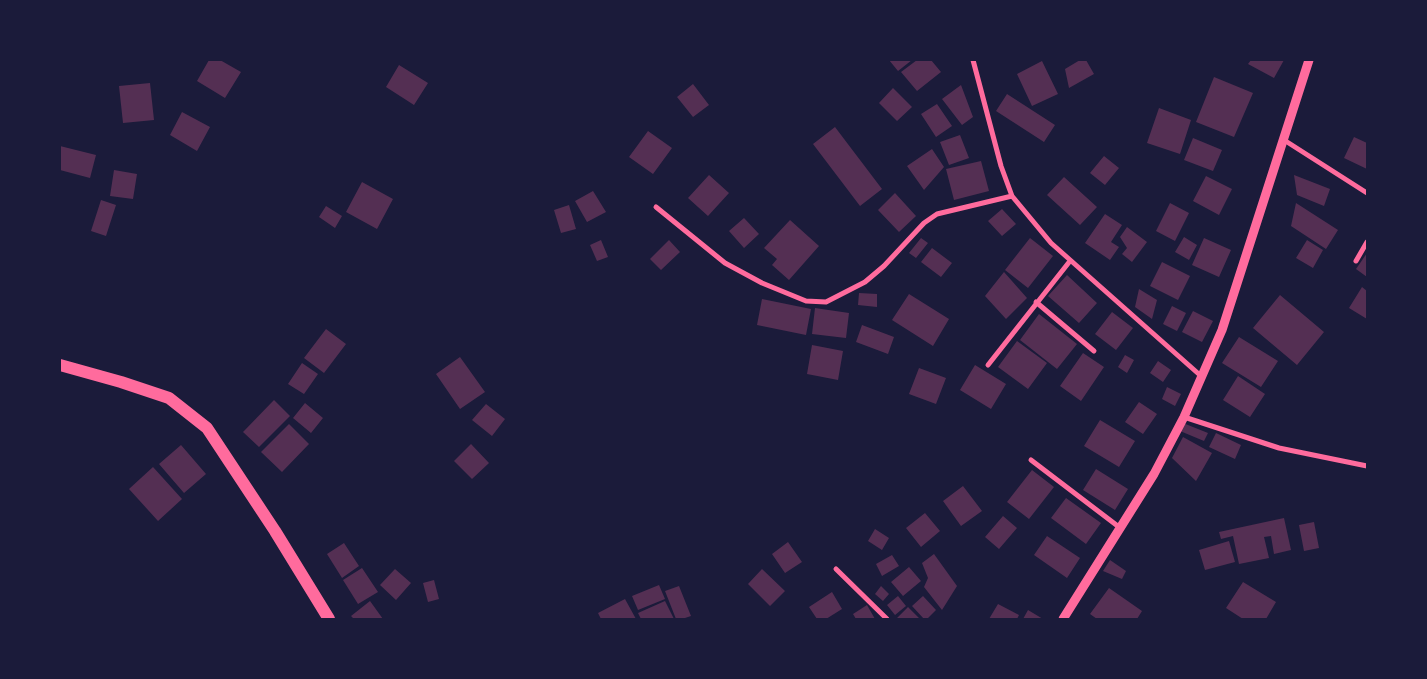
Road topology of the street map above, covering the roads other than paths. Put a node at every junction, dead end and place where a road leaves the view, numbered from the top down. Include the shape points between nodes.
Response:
1 (973, 60) edge
2 (1309, 60) edge
3 (1284, 140) junction
4 (1367, 193) edge
5 (1012, 196) junction
6 (656, 207) dead end
7 (1367, 242) edge
8 (1070, 261) junction
9 (1356, 261) dead end
10 (1036, 302) junction
11 (1094, 351) dead end
12 (60, 365) edge
13 (988, 365) dead end
14 (1201, 376) junction
15 (1184, 417) junction
16 (1032, 460) dead end
17 (1367, 466) edge
18 (1120, 527) junction
19 (836, 568) dead end
20 (330, 619) edge
21 (888, 619) edge
22 (1062, 619) edge

1 - 5 street
2 - 3 street
3 - 4 street
3 - 14 street via 1222,330
5 - 6 street via 937,214 865,282 826,302 806,301 725,263
5 - 8 street via 1050,243
7 - 9 street
8 - 10 street
8 - 14 street
10 - 11 street
10 - 13 street
12 - 20 main road via 169,398 207,428
14 - 15 street
15 - 17 street via 1279,448
15 - 18 street via 1154,474
16 - 18 street
18 - 22 street
19 - 21 street

